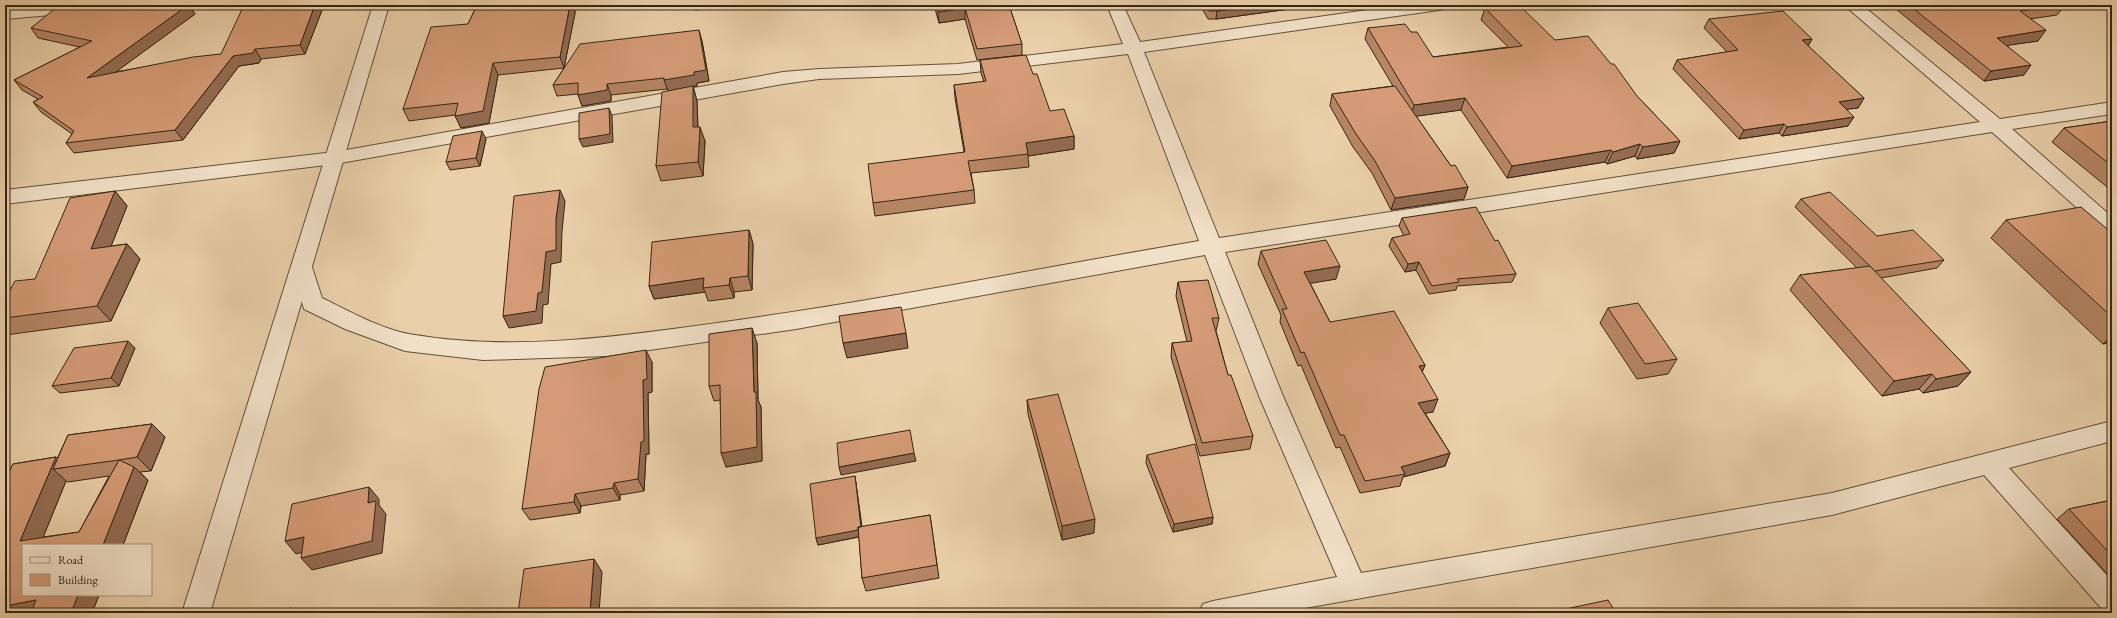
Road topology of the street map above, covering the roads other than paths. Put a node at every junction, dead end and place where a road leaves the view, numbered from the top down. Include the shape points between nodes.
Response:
1 (109, 5) edge
2 (381, 5) edge
3 (1115, 5) edge
4 (1439, 5) edge
5 (1852, 5) edge
6 (5, 14) edge
7 (1134, 48) junction
8 (2112, 108) edge
9 (1997, 126) junction
10 (335, 158) junction
11 (5, 197) edge
12 (2112, 228) edge
13 (1212, 246) junction
14 (302, 266) junction
15 (2112, 431) edge
16 (1988, 462) junction
17 (1354, 586) junction
18 (2112, 600) edge
19 (196, 613) edge
20 (1213, 613) edge

1 - 6 street
2 - 10 street
3 - 7 street
4 - 7 street
5 - 9 street
7 - 10 street via 958,69 819,74 783,78
7 - 13 street
8 - 9 street
9 - 12 street
9 - 13 street
10 - 11 street
10 - 14 street
13 - 14 street via 796,321 608,347 483,351 405,342 353,323 312,303
13 - 17 street via 1271,396
14 - 19 street
15 - 16 street
16 - 17 street via 1832,504
16 - 18 street
17 - 20 street

